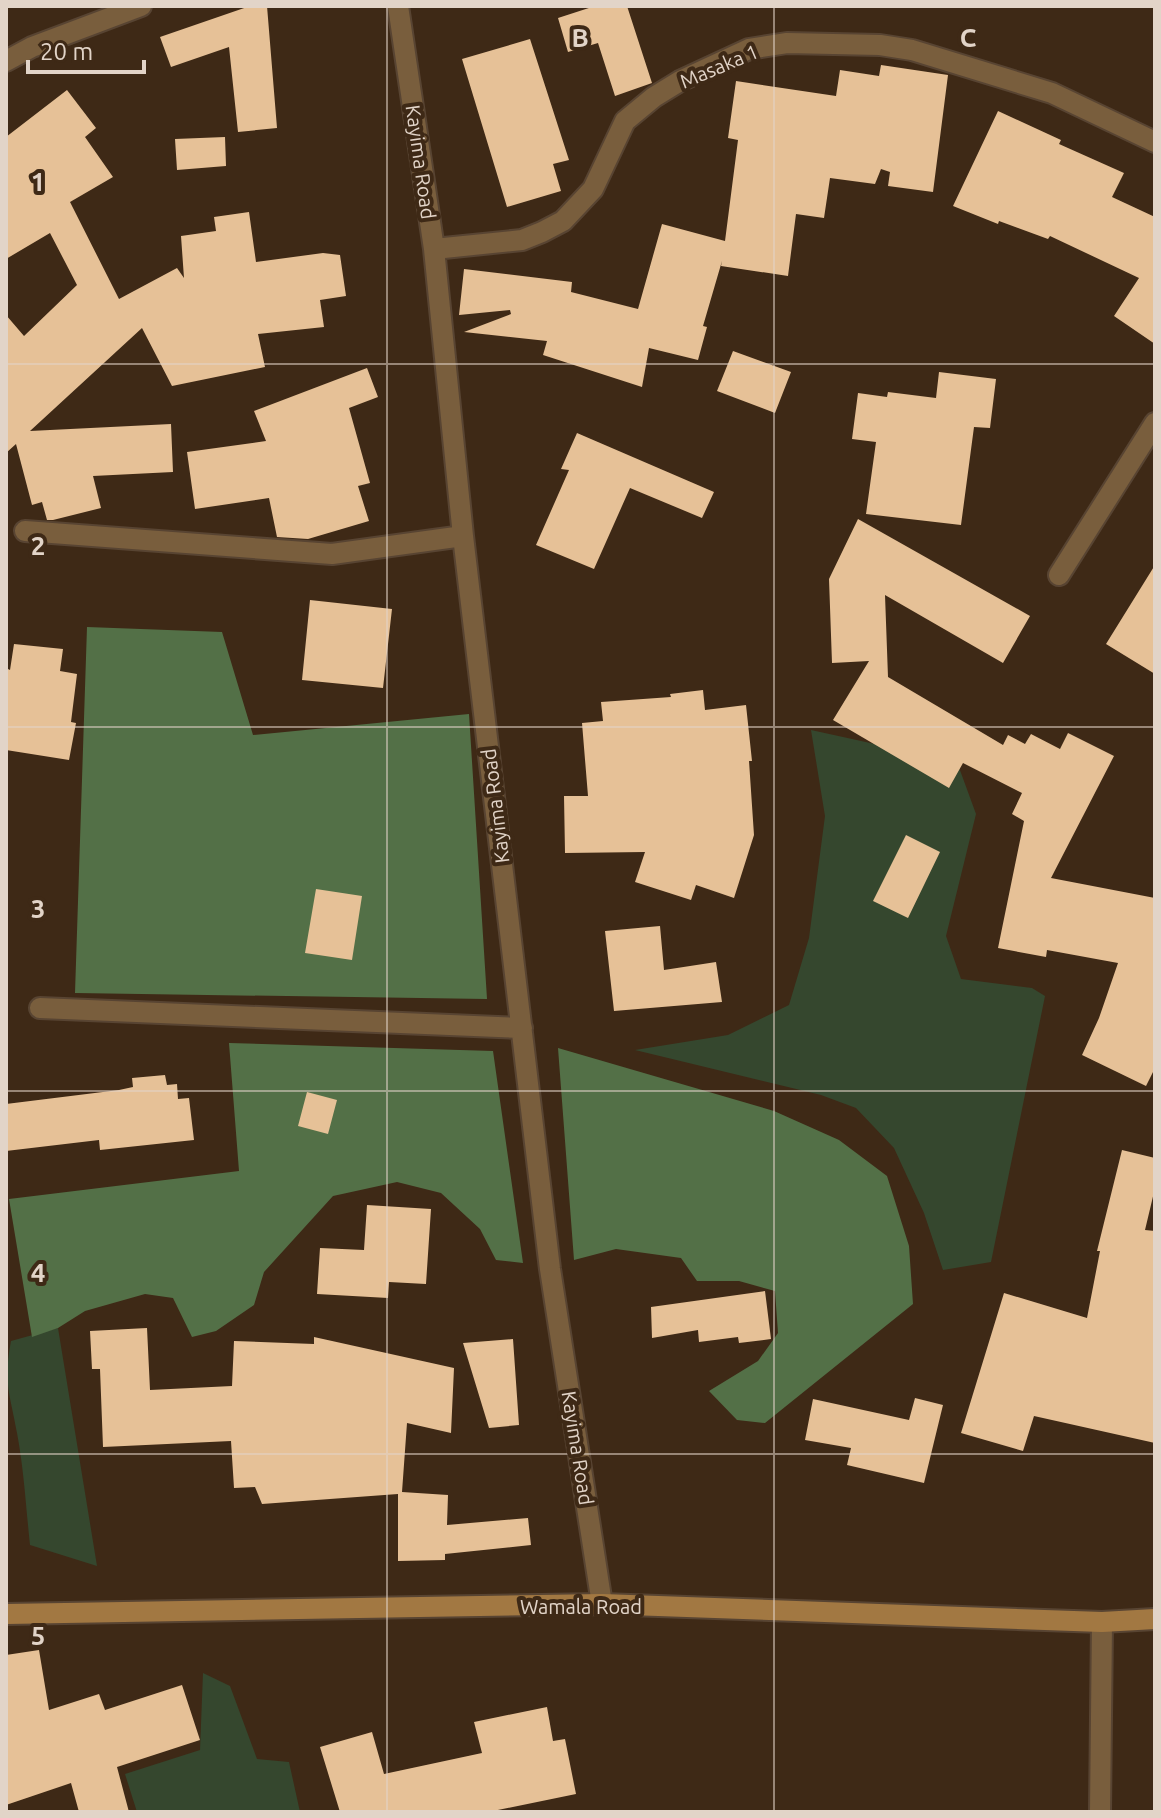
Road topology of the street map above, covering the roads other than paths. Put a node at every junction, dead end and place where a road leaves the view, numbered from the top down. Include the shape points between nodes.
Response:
1 (141, 6) edge
2 (398, 6) edge
3 (6, 61) edge
4 (1155, 142) edge
5 (434, 249) junction
6 (1155, 423) edge
7 (25, 531) dead end
8 (463, 536) junction
9 (1059, 575) dead end
10 (40, 1008) dead end
11 (522, 1028) junction
12 (602, 1604) junction
13 (6, 1614) edge
14 (1155, 1619) edge
15 (1102, 1622) junction
16 (1100, 1812) edge

1 - 3 street
2 - 5 street, Kayima Road
4 - 5 street, Masaka 1 via 1052,93 912,50 787,43 749,49 654,97 625,121 593,189 563,221 522,240
5 - 8 street, Kayima Road
6 - 9 street
7 - 8 street via 332,554
8 - 11 street, Kayima Road
10 - 11 street
11 - 12 street, Kayima Road via 550,1269
12 - 13 street, Wamala Road
12 - 15 street, Wamala Road
14 - 15 street, Wamala Road
15 - 16 street

